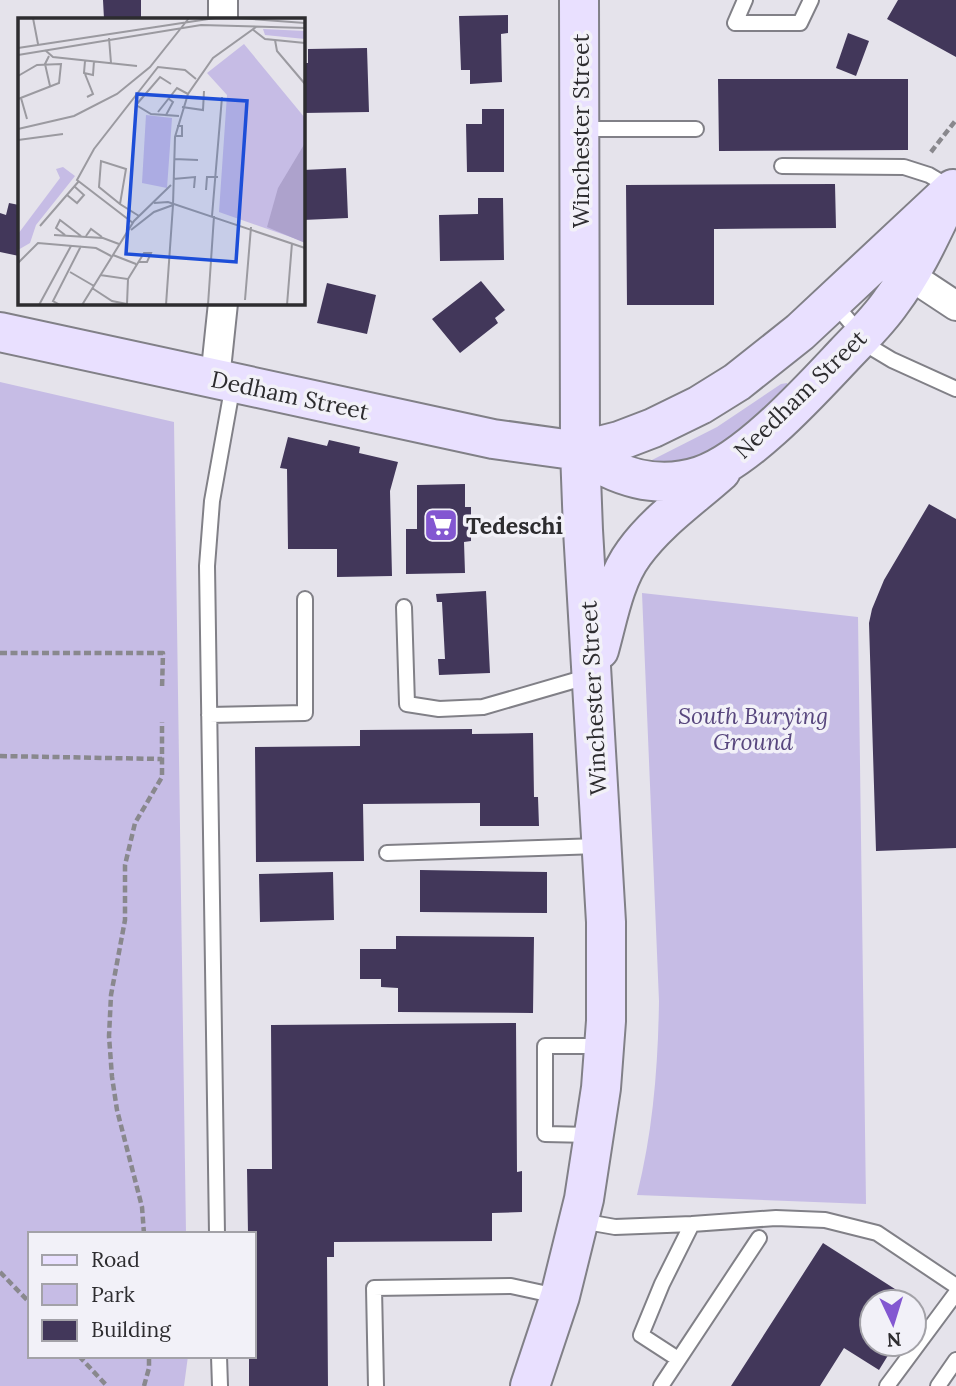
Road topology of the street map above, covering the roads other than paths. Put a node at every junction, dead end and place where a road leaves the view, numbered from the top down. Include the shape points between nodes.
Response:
1 (223, 0) edge
2 (579, 0) edge
3 (745, 0) edge
4 (811, 0) edge
5 (223, 18) edge
6 (580, 129) junction
7 (696, 130) dead end
8 (782, 166) dead end
9 (954, 187) edge
10 (894, 265) junction
11 (833, 302) junction
12 (223, 304) edge
13 (956, 306) edge
14 (0, 332) edge
15 (862, 335) junction
16 (224, 381) junction
17 (956, 389) edge
18 (580, 451) junction
19 (740, 455) junction
20 (304, 599) dead end
21 (404, 607) dead end
22 (591, 675) junction
23 (209, 715) junction
24 (601, 845) junction
25 (387, 853) dead end
26 (605, 1046) junction
27 (595, 1135) junction
28 (579, 1221) junction
29 (692, 1224) junction
30 (217, 1232) edge
31 (759, 1238) dead end
32 (956, 1286) edge
33 (956, 1293) edge
34 (560, 1296) junction
35 (219, 1358) edge
36 (678, 1359) junction
37 (956, 1360) edge
38 (220, 1386) edge
39 (376, 1386) edge
40 (530, 1386) edge
41 (661, 1386) edge
42 (887, 1386) edge
43 (938, 1386) edge

1 - 5 street
2 - 6 main road, Winchester Street
3 - 4 lane via 736,23 800,23
6 - 7 lane
6 - 18 main road, Winchester Street
8 - 9 lane via 889,166 916,170
9 - 10 main road, Needham Street
10 - 11 main road, Needham Street
10 - 13 street
10 - 15 main road, Needham Street via 884,312
11 - 15 lane
11 - 18 main road, Needham Street via 766,361 700,405 640,434
12 - 16 street
14 - 16 main road, Dedham Street
15 - 17 lane via 883,355
15 - 19 main road, Needham Street
16 - 18 main road, Dedham Street via 493,439
16 - 23 lane via 206,566
18 - 19 main road, Needham Street via 614,472 651,480 697,477
18 - 22 main road, Winchester Street
19 - 22 main road via 634,553 615,593
20 - 23 lane via 305,713
21 - 22 lane via 407,704 439,709 483,707
22 - 24 main road, Winchester Street
23 - 30 lane
24 - 25 lane
24 - 26 main road, Winchester Street
26 - 27 main road, Winchester Street
26 - 27 lane via 545,1046 545,1134
27 - 28 main road, Winchester Street
28 - 29 lane via 615,1227
28 - 34 main road, Winchester Street
29 - 32 lane via 825,1220 877,1233
29 - 36 lane via 641,1335
31 - 36 lane
33 - 42 lane
34 - 39 lane via 511,1286 374,1288
34 - 40 main road, Winchester Street
35 - 38 lane
36 - 41 lane
37 - 43 lane

